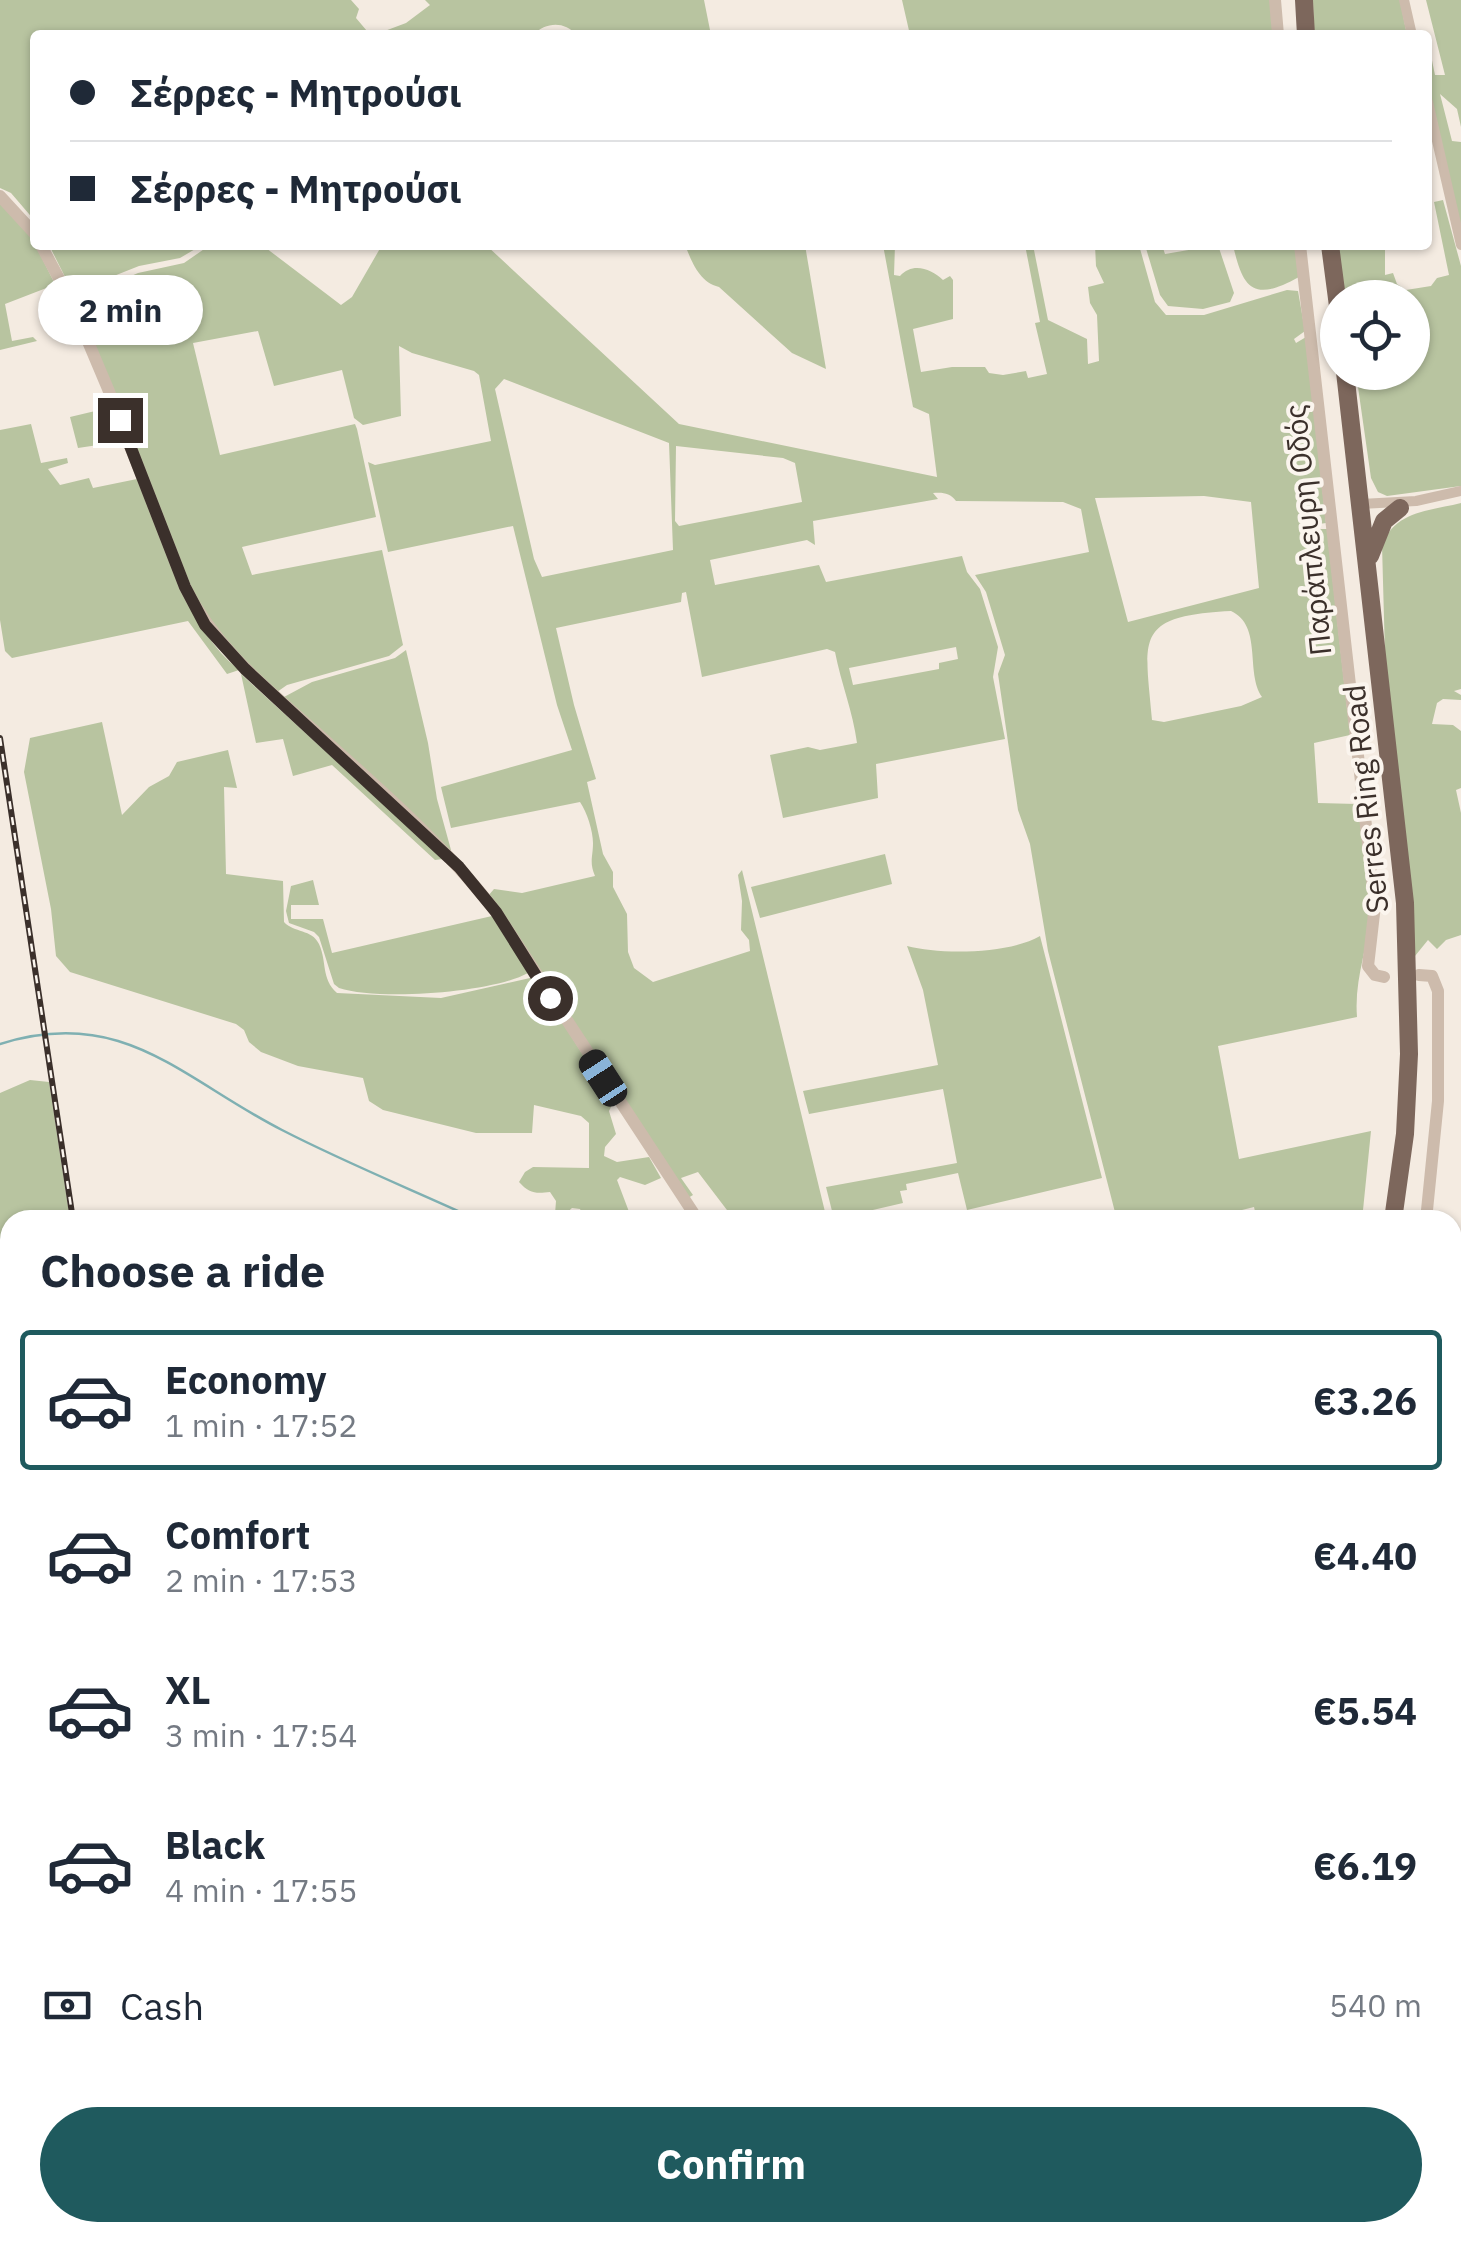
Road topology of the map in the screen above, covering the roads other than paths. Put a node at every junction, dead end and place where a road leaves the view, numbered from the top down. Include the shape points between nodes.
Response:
1 (1276, 0) edge
2 (1304, 0) edge
3 (1404, 0) edge
4 (1278, 30) edge
5 (1306, 30) edge
6 (1411, 30) edge
7 (1432, 119) edge
8 (0, 196) edge
9 (30, 229) edge
10 (1461, 245) edge
11 (45, 250) edge
12 (1301, 250) edge
13 (1331, 250) edge
14 (1335, 280) edge
15 (1347, 390) edge
16 (1461, 492) edge
17 (1408, 504) junction
18 (1361, 509) junction
19 (1368, 567) junction
20 (1419, 974) dead end
21 (1384, 977) dead end
22 (691, 1210) edge
23 (1394, 1210) edge
24 (1427, 1210) edge

1 - 4 street
2 - 5 main road
3 - 6 street
7 - 10 street
8 - 9 street
11 - 22 street via 205,625 475,884
12 - 21 street, Παράπλευρη Οδός via 1375,904 1368,966
13 - 14 main road
15 - 18 main road, Serres Ring Road
16 - 17 street
17 - 18 street
17 - 18 street via 1376,515
17 - 19 main road via 1379,530
18 - 19 main road, Serres Ring Road
19 - 23 main road, Serres Ring Road via 1406,938 1408,1070
20 - 24 street via 1432,976 1438,990 1438,1101

